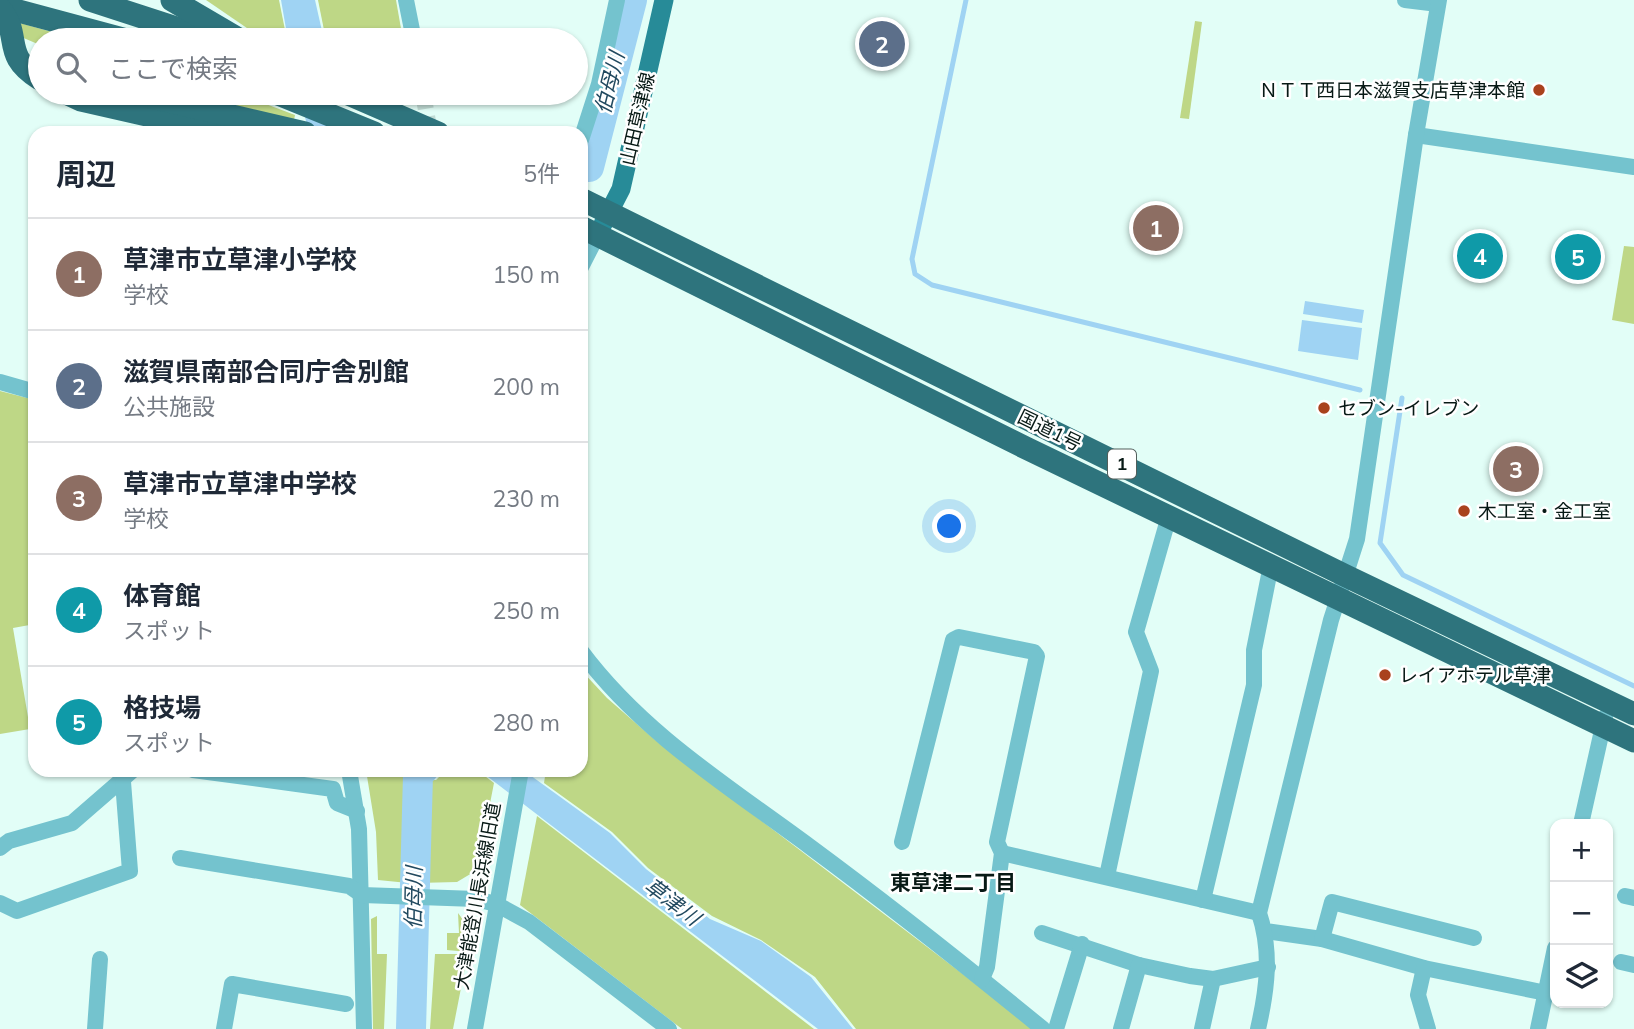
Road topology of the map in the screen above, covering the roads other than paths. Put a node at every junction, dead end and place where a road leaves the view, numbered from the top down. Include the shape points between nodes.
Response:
1 (90, 0) edge
2 (172, 0) edge
3 (406, 0) edge
4 (617, 0) edge
5 (664, 0) edge
6 (1405, 0) edge
7 (1438, 2) edge
8 (0, 7) edge
9 (81, 28) edge
10 (176, 28) edge
11 (221, 28) edge
12 (412, 28) edge
13 (0, 41) edge
14 (28, 56) edge
15 (28, 71) edge
16 (103, 105) edge
17 (185, 105) edge
18 (305, 105) edge
19 (374, 105) edge
20 (194, 126) edge
21 (275, 126) edge
22 (357, 126) edge
23 (423, 126) edge
24 (585, 126) edge
25 (1416, 135) junction
26 (1634, 167) edge
27 (588, 202) edge
28 (610, 212) junction
29 (588, 230) edge
30 (588, 231) edge
31 (0, 382) edge
32 (28, 390) edge
33 (1169, 516) junction
34 (1271, 565) junction
35 (1342, 586) junction
36 (588, 660) edge
37 (1611, 703) junction
38 (1634, 715) edge
39 (1602, 725) junction
40 (1634, 741) edge
41 (127, 777) edge
42 (128, 777) edge
43 (245, 777) edge
44 (350, 777) edge
45 (520, 777) edge
46 (357, 811) junction
47 (1582, 819) edge
48 (902, 842) dead end
49 (0, 848) edge
50 (1002, 853) junction
51 (180, 858) dead end
52 (1107, 876) junction
53 (362, 895) junction
54 (1203, 900) junction
55 (0, 904) edge
56 (496, 904) junction
57 (1259, 913) junction
58 (1265, 930) junction
59 (1042, 933) dead end
60 (1474, 938) dead end
61 (1322, 939) junction
62 (1082, 944) junction
63 (100, 959) dead end
64 (1139, 965) junction
65 (1268, 967) junction
66 (1424, 968) junction
67 (1550, 973) edge
68 (982, 979) junction
69 (1213, 979) junction
70 (1546, 993) junction
71 (346, 1004) dead end
72 (95, 1029) edge
73 (224, 1029) edge
74 (364, 1029) edge
75 (475, 1029) edge
76 (669, 1029) edge
77 (1043, 1029) edge
78 (1056, 1029) edge
79 (1121, 1029) edge
80 (1202, 1029) edge
81 (1258, 1029) edge
82 (1428, 1029) edge
83 (1538, 1029) edge

1 - 10 highway
2 - 11 highway
3 - 12 street
4 - 24 street
5 - 28 main road, 山田草津線 via 621,189
6 - 7 street
7 - 25 street
8 - 9 highway
8 - 15 highway via 10,52 15,63
13 - 14 highway
16 - 20 highway
17 - 21 highway
18 - 22 highway
19 - 23 highway
25 - 26 street
25 - 35 street via 1357,539
27 - 28 highway, 国道1号 / 1
28 - 29 main road, 山田草津線
28 - 35 highway, 国道1号 / 1
30 - 33 highway, 国道1号 / 1
31 - 32 street
33 - 34 highway, 国道1号 / 1
33 - 52 street via 1136,632 1151,671
34 - 35 highway, 国道1号 / 1
34 - 54 street via 1254,650 1254,685
35 - 37 highway, 国道1号 / 1
35 - 39 highway, 国道1号 / 1
35 - 57 street
36 - 68 street via 657,734
37 - 38 highway, 国道1号 / 1
37 - 39 street
39 - 40 highway, 国道1号 / 1
39 - 47 street
41 - 49 street via 72,823 9,841
42 - 55 street via 130,871 17,911
43 - 46 street via 333,789 337,803
44 - 46 street
45 - 56 street, 大津能登川長浜線旧道
46 - 53 street
48 - 50 street via 953,640 959,637 1037,656 997,842
50 - 52 street
50 - 68 street
51 - 53 street via 349,886
52 - 54 street
53 - 56 street
53 - 74 street
54 - 57 street
56 - 75 street, 大津能登川長浜線旧道
56 - 76 street via 529,922
57 - 58 street
58 - 61 street
58 - 65 street
59 - 62 street
60 - 61 street via 1332,902
61 - 66 street
62 - 64 street
62 - 78 street
63 - 72 street
64 - 69 street
64 - 79 street
65 - 69 street
65 - 81 street
66 - 70 street
66 - 82 street via 1418,995
67 - 70 street
68 - 77 street
69 - 80 street
70 - 83 street
71 - 73 street via 232,984

